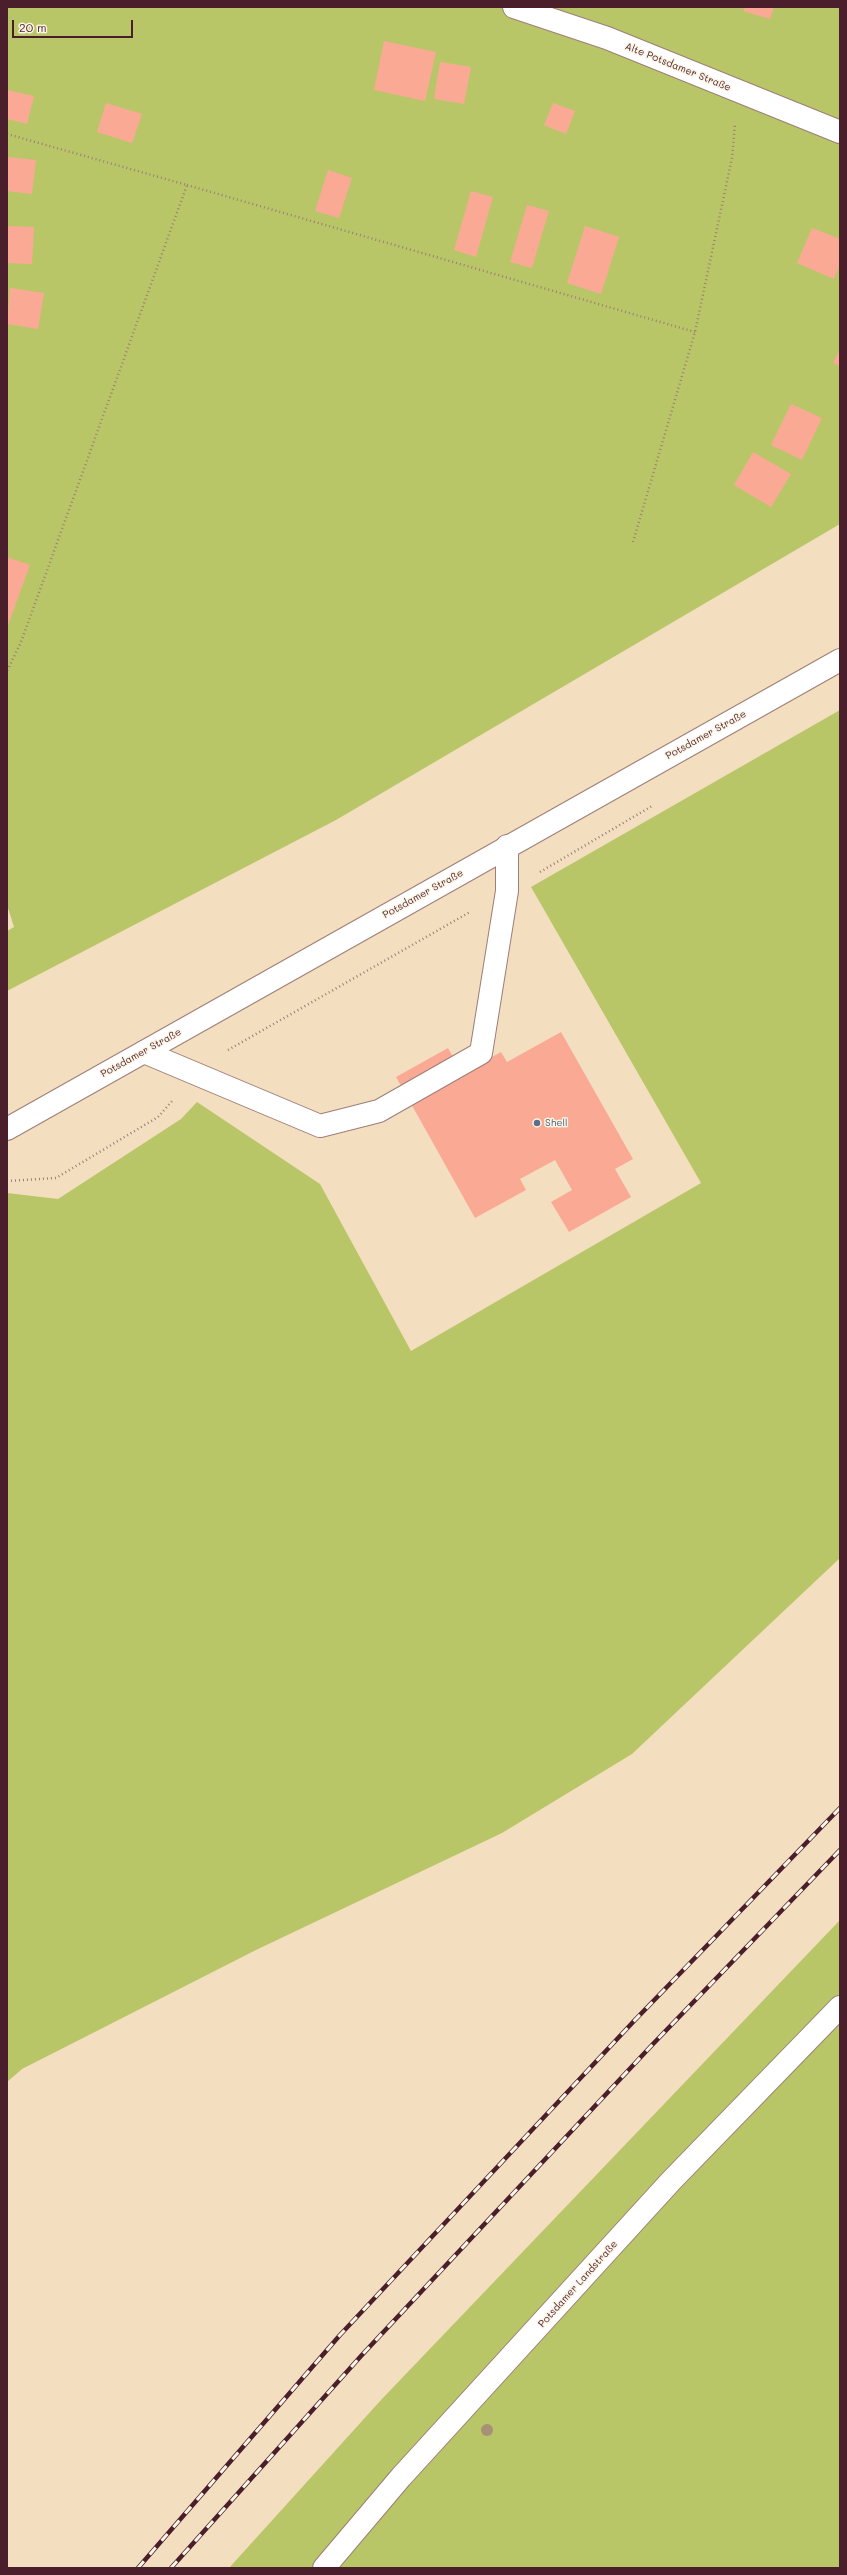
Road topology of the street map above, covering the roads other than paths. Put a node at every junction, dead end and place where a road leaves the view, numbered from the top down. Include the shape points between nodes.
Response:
1 (514, 7) edge
2 (840, 132) edge
3 (840, 660) edge
4 (507, 846) junction
5 (144, 1052) junction
6 (7, 1129) edge
7 (840, 2007) edge
8 (324, 2568) edge

1 - 2 street, Alte Potsdamer Straße via 607,38
3 - 4 street, Potsdamer Straße
4 - 5 street, Potsdamer Straße
4 - 5 street via 507,891 481,1053 379,1111 320,1126
5 - 6 street, Potsdamer Straße
7 - 8 street, Potsdamer Landstraße via 671,2181 401,2477

